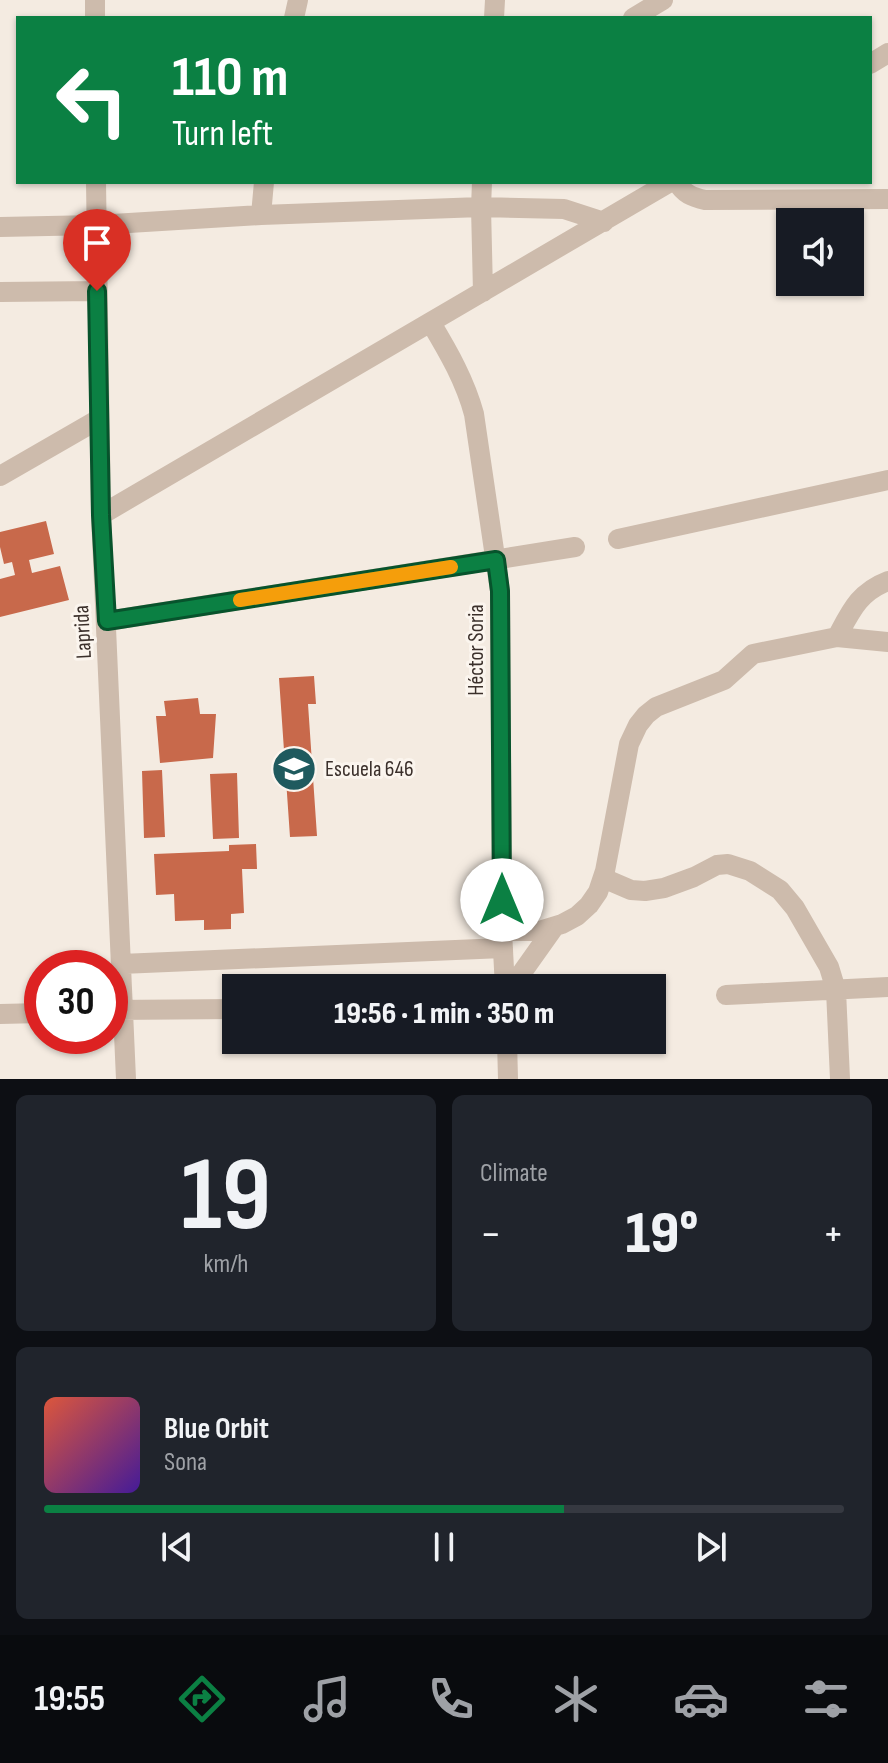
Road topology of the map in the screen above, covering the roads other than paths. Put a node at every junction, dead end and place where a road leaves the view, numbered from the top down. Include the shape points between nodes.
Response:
1 (663, 0) edge
2 (636, 16) edge
3 (96, 184) edge
4 (264, 184) edge
5 (482, 184) edge
6 (667, 184) edge
7 (678, 184) edge
8 (888, 199) edge
9 (481, 207) junction
10 (261, 215) junction
11 (604, 222) junction
12 (96, 225) junction
13 (0, 227) edge
14 (97, 291) junction
15 (0, 292) edge
16 (483, 292) junction
17 (431, 323) junction
18 (99, 419) junction
19 (0, 476) edge
20 (888, 480) edge
21 (101, 515) junction
22 (618, 539) dead end
23 (575, 547) dead end
24 (496, 560) junction
25 (888, 581) edge
26 (107, 621) junction
27 (837, 637) junction
28 (888, 642) edge
29 (603, 878) junction
30 (555, 926) junction
31 (503, 939) junction
32 (120, 950) edge
33 (128, 964) edge
34 (504, 974) edge
35 (521, 974) edge
36 (888, 987) edge
37 (836, 990) junction
38 (726, 995) dead end
39 (222, 1009) edge
40 (128, 1010) edge
41 (24, 1013) edge
42 (0, 1014) edge
43 (123, 1054) edge
44 (507, 1054) edge
45 (126, 1079) edge
46 (508, 1079) edge
47 (840, 1079) edge

1 - 2 street
3 - 12 street, Laprida
4 - 10 street
5 - 9 street
6 - 11 street
7 - 8 street via 690,196 705,200
9 - 10 street
9 - 11 street via 564,209
9 - 16 street
10 - 12 street
11 - 16 street
12 - 13 street
12 - 14 street, Laprida
14 - 15 street
14 - 18 street, Laprida
16 - 17 street
17 - 21 street
17 - 24 street, Héctor Soria via 468,390
18 - 19 street
18 - 21 street, Laprida
20 - 22 street
21 - 26 street, Laprida
23 - 24 street
24 - 26 street
24 - 31 street, Héctor Soria
25 - 27 street via 860,599
26 - 32 street, Laprida
27 - 28 street
27 - 29 street via 753,654 724,680 646,715 629,744
29 - 30 street via 589,905
29 - 37 street via 645,891 717,865 750,871 780,890 795,908 829,967
30 - 31 street
30 - 35 street
31 - 33 street
31 - 34 street, Héctor Soria
36 - 37 street
37 - 38 street
37 - 47 street
39 - 40 street
41 - 42 street
43 - 45 street, Laprida
44 - 46 street

